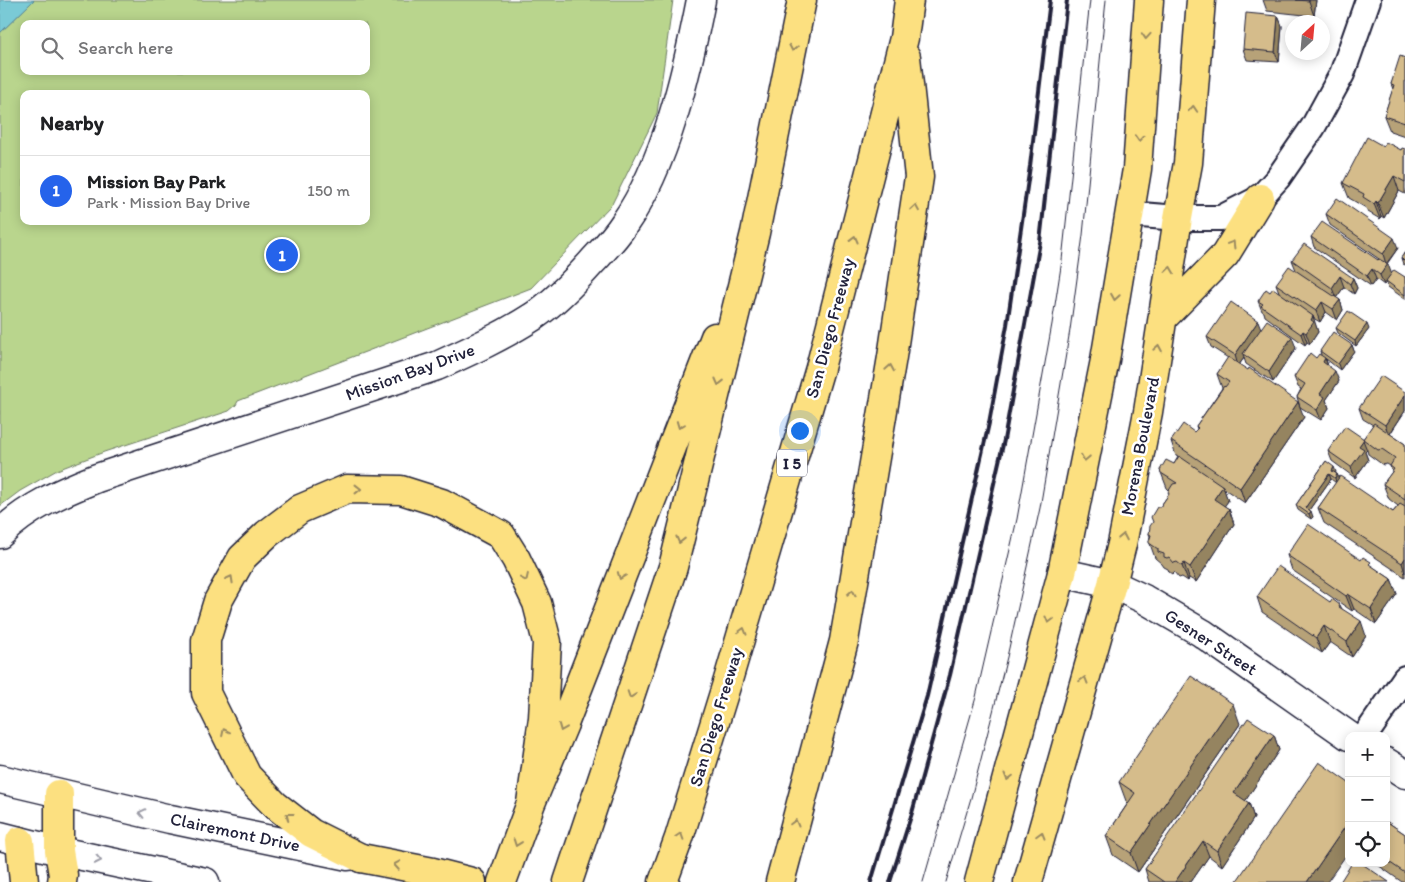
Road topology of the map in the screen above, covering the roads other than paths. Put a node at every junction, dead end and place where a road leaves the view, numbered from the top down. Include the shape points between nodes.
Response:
1 (701, 0) edge
2 (802, 0) edge
3 (909, 0) edge
4 (1149, 0) edge
5 (1201, 0) edge
6 (1368, 0) edge
7 (904, 38) junction
8 (1260, 198) junction
9 (1129, 214) junction
10 (1178, 218) junction
11 (755, 233) junction
12 (1163, 318) junction
13 (0, 534) edge
14 (1062, 573) junction
15 (1112, 584) junction
16 (1405, 678) edge
17 (1368, 732) edge
18 (1345, 733) edge
19 (1390, 765) edge
20 (1405, 774) edge
21 (0, 779) edge
22 (58, 794) junction
23 (531, 803) junction
24 (10, 839) edge
25 (59, 851) junction
26 (361, 858) junction
27 (24, 882) edge
28 (62, 882) edge
29 (205, 882) edge
30 (472, 882) edge
31 (502, 882) edge
32 (568, 882) edge
33 (663, 882) edge
34 (780, 882) edge
35 (979, 882) edge
36 (1028, 882) edge

1 - 13 main road, Mission Bay Drive via 674,116 647,184 624,225 574,283 535,315 489,343 437,366 97,478 51,497
2 -> 11 main road
3 - 7 main road, San Diego Freeway / I 5
4 -> 9 main road via 1137,169
10 -> 5 main road, Morena Boulevard via 1188,163
6 - 8 street via 1342,74 1318,120 1278,178
33 -> 7 main road, San Diego Freeway / I 5 via 728,680 820,368
34 -> 7 main road via 844,641 891,366 919,177
8 - 10 street via 1221,218
12 -> 8 main road via 1225,254
9 - 10 street
9 -> 14 main road via 1105,360
12 -> 10 main road, Morena Boulevard
11 -> 23 main road
11 -> 32 main road via 673,567
15 -> 12 main road, Morena Boulevard via 1148,412
14 - 15 main road, Gesner Street
14 -> 35 main road
15 - 18 main road, Gesner Street via 1144,598 1202,633
36 -> 15 main road, Morena Boulevard
16 - 17 street
19 - 20 main road
21 - 22 main road, Clairemont Drive
22 - 25 main road
26 -> 22 main road, Clairemont Drive
26 -> 23 main road via 312,833 275,805 247,776 206,693 206,640 218,601 242,558 300,509 348,489 400,490 442,503 501,535 516,559 537,603 547,642 543,718
23 -> 31 main road
24 - 25 main road
24 - 27 main road
25 - 28 main road
25 -> 29 main road
30 -> 26 main road, Clairemont Drive

